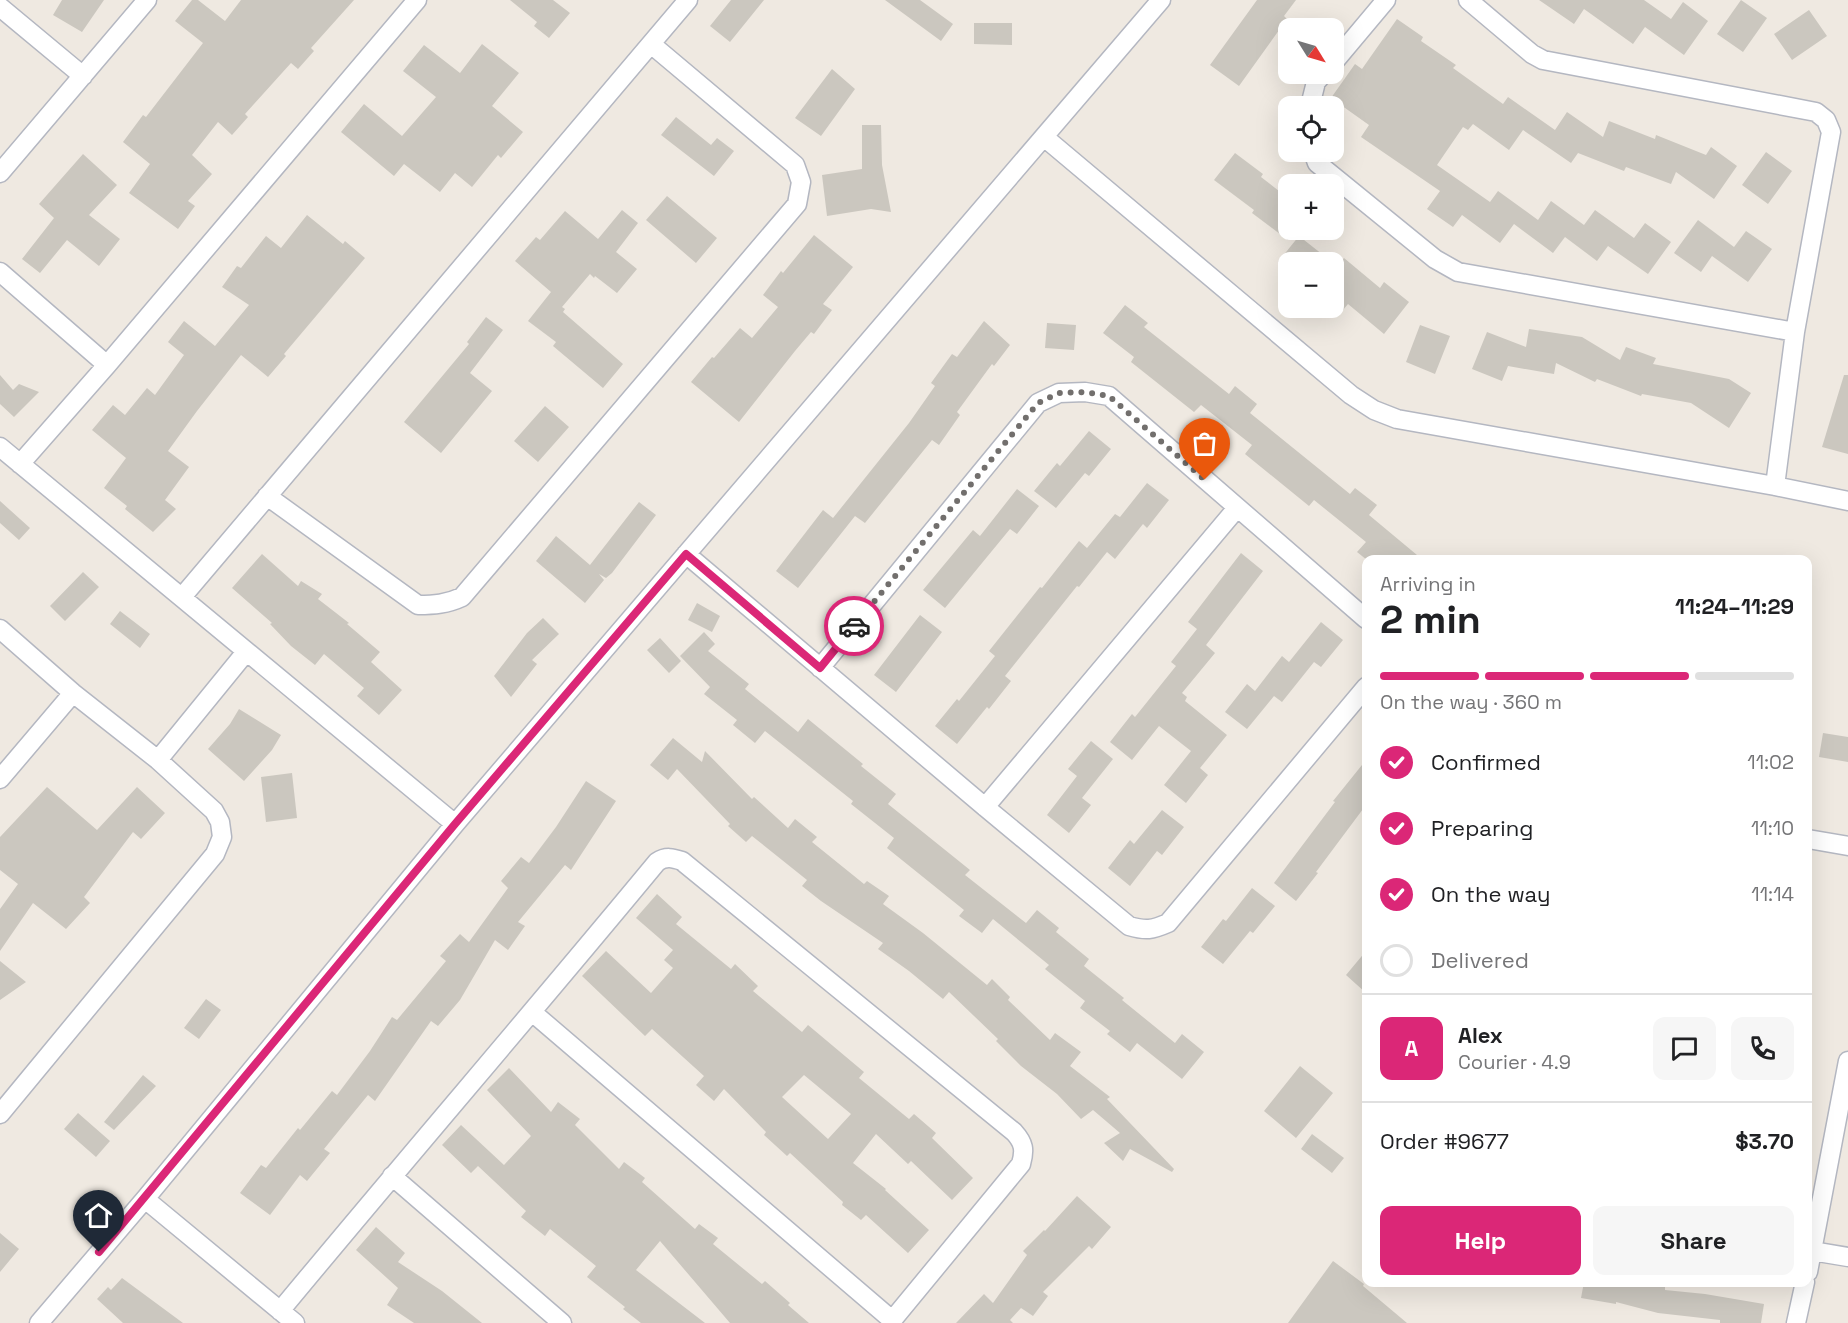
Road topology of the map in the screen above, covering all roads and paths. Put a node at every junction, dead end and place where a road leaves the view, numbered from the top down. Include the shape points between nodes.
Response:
1 (147, 0) edge
2 (417, 0) edge
3 (688, 0) edge
4 (1161, 0) edge
5 (1386, 0) edge
6 (1468, 0) edge
7 (0, 7) edge
8 (651, 44) junction
9 (1344, 50) edge
10 (83, 76) junction
11 (1044, 137) junction
12 (1317, 162) edge
13 (0, 173) edge
14 (0, 272) edge
15 (1795, 332) junction
16 (107, 365) junction
17 (0, 447) edge
18 (20, 464) junction
19 (1775, 486) junction
20 (267, 496) junction
21 (1848, 501) edge
22 (1237, 508) junction
23 (686, 554) junction
24 (182, 597) junction
25 (1362, 616) edge
26 (0, 629) edge
27 (246, 652) junction
28 (820, 668) junction
29 (1362, 692) edge
30 (74, 693) junction
31 (158, 760) junction
32 (0, 779) edge
33 (985, 807) junction
34 (455, 824) junction
35 (1812, 840) edge
36 (1848, 846) edge
37 (532, 1012) junction
38 (1848, 1060) edge
39 (0, 1114) edge
40 (392, 1176) junction
41 (145, 1199) junction
42 (1812, 1251) joint
43 (1848, 1257) edge
44 (1804, 1287) edge
45 (280, 1311) junction
46 (891, 1321) edge
47 (39, 1323) edge
48 (295, 1323) edge
49 (562, 1323) edge
50 (1796, 1323) edge

1 - 10 street
2 - 16 street
3 - 8 street
4 - 11 street
5 - 9 street
6 - 15 street via 1543,60 1816,112 1826,120 1831,132
7 - 10 street
8 - 20 street
8 - 20 street via 795,165 801,182 797,204 462,597 449,603 418,605
10 - 13 street
11 - 19 street via 1351,395 1374,410 1397,419
11 - 23 street
12 - 15 street via 1435,258 1458,272
14 - 16 street
15 - 19 street
16 - 18 street
17 - 18 street
18 - 24 street
19 - 21 street
20 - 24 street
22 - 25 street
22 - 28 street via 1109,396 1059,393 1038,403
22 - 33 street
23 - 28 street
23 - 34 street
24 - 27 street
26 - 30 street
27 - 31 street
27 - 34 street
28 - 33 street
29 - 33 street via 1168,923 1155,928 1129,926
30 - 31 street
30 - 32 street
31 - 39 street via 214,811 222,837 215,854
34 - 41 street
35 - 36 street
37 - 40 street
37 - 46 street
37 - 46 street via 657,862 663,858 677,859 1014,1132 1023,1142 1021,1164
38 - 42 street
40 - 45 street
40 - 49 street
41 - 45 street
41 - 47 street
42 - 43 street
44 - 50 street
45 - 48 street

